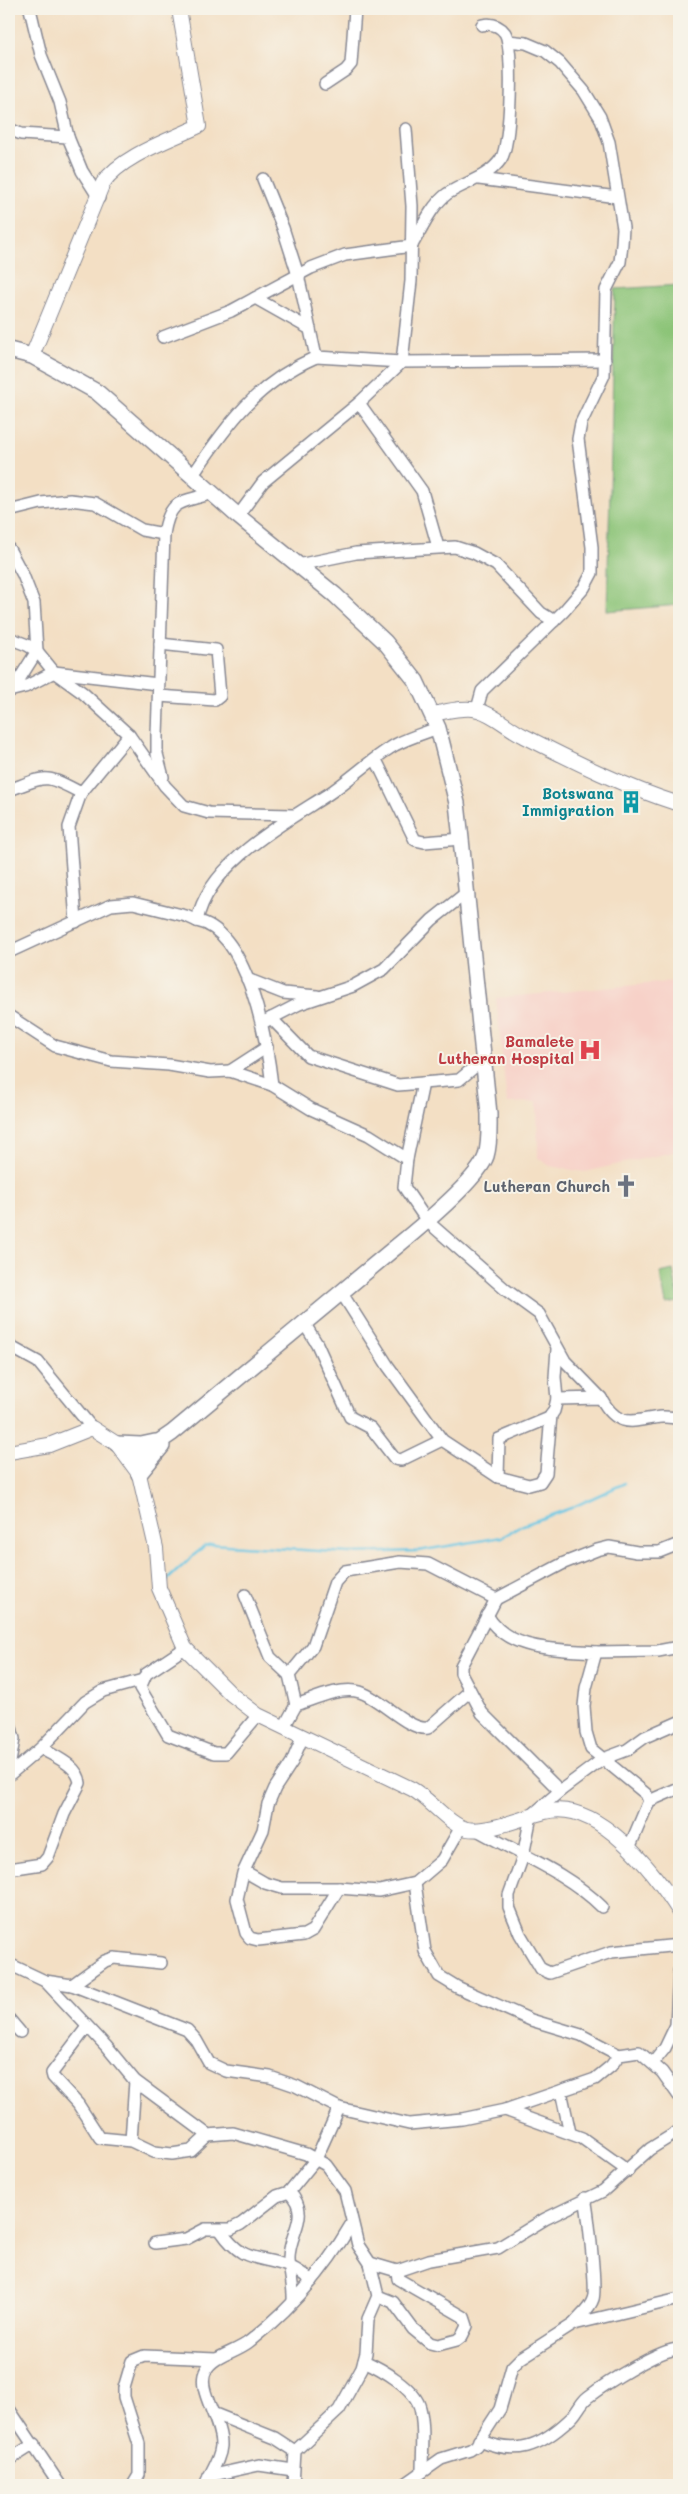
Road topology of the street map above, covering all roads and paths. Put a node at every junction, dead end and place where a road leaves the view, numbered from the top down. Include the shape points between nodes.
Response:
1 (30, 9) edge
2 (179, 9) edge
3 (355, 9) edge
4 (482, 25) dead end
5 (508, 41) junction
6 (325, 84) dead end
7 (406, 129) dead end
8 (9, 130) edge
9 (68, 137) junction
10 (263, 179) dead end
11 (479, 179) junction
12 (617, 197) junction
13 (99, 198) junction
14 (412, 246) junction
15 (298, 275) junction
16 (255, 298) junction
17 (310, 329) junction
18 (163, 337) dead end
19 (9, 350) edge
20 (32, 356) junction
21 (316, 357) junction
22 (605, 360) junction
23 (402, 362) junction
24 (358, 403) junction
25 (193, 475) junction
26 (212, 493) junction
27 (9, 511) edge
28 (238, 516) junction
29 (164, 534) junction
30 (438, 547) junction
31 (9, 549) edge
32 (298, 564) junction
33 (9, 573) edge
34 (23, 575) junction
35 (554, 621) junction
36 (9, 638) edge
37 (160, 644) junction
38 (36, 651) junction
39 (54, 672) junction
40 (9, 690) edge
41 (158, 690) junction
42 (477, 709) junction
43 (435, 721) junction
44 (129, 735) junction
45 (376, 760) junction
46 (166, 786) junction
47 (9, 790) edge
48 (80, 793) junction
49 (679, 804) edge
50 (293, 815) junction
51 (462, 839) junction
52 (466, 893) junction
53 (198, 921) junction
54 (76, 922) junction
55 (9, 952) edge
56 (247, 979) junction
57 (321, 997) junction
58 (9, 1016) edge
59 (267, 1020) junction
60 (267, 1046) junction
61 (484, 1059) junction
62 (230, 1071) junction
63 (423, 1083) junction
64 (272, 1085) junction
65 (407, 1159) junction
66 (427, 1221) junction
67 (341, 1292) junction
68 (304, 1322) junction
69 (9, 1346) edge
70 (557, 1349) junction
71 (601, 1398) junction
72 (557, 1399) junction
73 (552, 1415) junction
74 (679, 1419) edge
75 (92, 1428) junction
76 (167, 1436) junction
77 (442, 1440) junction
78 (117, 1444) junction
79 (9, 1452) edge
80 (135, 1467) junction
81 (498, 1477) junction
82 (679, 1544) edge
83 (245, 1595) dead end
84 (496, 1598) junction
85 (486, 1615) junction
86 (679, 1647) edge
87 (185, 1648) junction
88 (596, 1652) junction
89 (289, 1675) junction
90 (143, 1680) junction
91 (470, 1691) junction
92 (296, 1705) junction
93 (258, 1715) junction
94 (9, 1720) edge
95 (676, 1726) edge
96 (284, 1727) junction
97 (303, 1736) junction
98 (41, 1748) junction
99 (603, 1759) junction
100 (9, 1768) edge
101 (9, 1775) edge
102 (679, 1788) edge
103 (560, 1791) junction
104 (649, 1800) junction
105 (531, 1816) junction
106 (461, 1827) junction
107 (477, 1830) junction
108 (630, 1846) junction
109 (523, 1856) junction
110 (9, 1869) edge
111 (244, 1870) junction
112 (415, 1883) junction
113 (339, 1888) junction
114 (602, 1907) dead end
115 (679, 1910) edge
116 (679, 1945) edge
117 (161, 1963) dead end
118 (9, 1964) edge
119 (679, 1977) edge
120 (45, 1981) junction
121 (72, 1985) junction
122 (9, 2019) edge
123 (87, 2027) junction
124 (20, 2032) dead end
125 (619, 2055) junction
126 (653, 2063) junction
127 (135, 2081) junction
128 (561, 2091) junction
129 (679, 2096) edge
130 (339, 2108) junction
131 (505, 2110) junction
132 (679, 2130) edge
133 (570, 2133) junction
134 (208, 2135) junction
135 (131, 2142) junction
136 (316, 2159) junction
137 (628, 2171) junction
138 (290, 2192) junction
139 (585, 2198) junction
140 (352, 2223) junction
141 (221, 2230) junction
142 (155, 2242) dead end
143 (370, 2263) junction
144 (289, 2266) junction
145 (397, 2271) junction
146 (312, 2281) junction
147 (378, 2296) junction
148 (679, 2300) edge
149 (293, 2301) junction
150 (574, 2324) junction
151 (679, 2349) edge
152 (216, 2359) junction
153 (364, 2361) junction
154 (9, 2408) edge
155 (215, 2414) junction
156 (479, 2440) junction
157 (34, 2444) junction
158 (295, 2451) junction
159 (9, 2460) edge
160 (293, 2470) junction
161 (422, 2471) junction
162 (207, 2480) edge
163 (60, 2485) edge
164 (133, 2485) edge
165 (293, 2485) edge
166 (404, 2485) edge

1 - 9 street via 41,55 60,102
2 - 13 street via 199,126 110,172
3 - 6 street via 351,64
4 - 5 street via 490,23 499,27
5 - 11 street via 507,142 501,158
5 - 12 street via 526,43 545,51 584,91 600,117 609,142
7 - 14 street
8 - 9 street via 21,134
9 - 13 street via 82,171
10 - 15 street via 284,228
11 - 12 street
11 - 14 street via 448,194
12 - 22 street via 623,228 622,244 620,262 606,290
13 - 20 street
14 - 15 street via 345,254
14 - 23 street
15 - 16 street
15 - 17 street
16 - 17 street
16 - 18 street
17 - 21 street
19 - 20 main road
20 - 25 main road via 97,392
21 - 23 street
21 - 25 street via 280,376 253,398 226,426
22 - 23 street
22 - 35 street via 604,375 581,423 578,439 592,547 592,573 584,588
23 - 24 street
24 - 28 street via 263,482
24 - 30 street via 422,491
25 - 26 main road
26 - 28 main road
26 - 29 street via 173,506
27 - 29 street via 70,500 95,503 142,530
28 - 32 main road
29 - 37 street
30 - 32 street via 356,553
30 - 35 street via 474,553 496,565 541,613
31 - 34 street
32 - 43 main road via 385,642 416,680
33 - 34 street
34 - 38 street via 34,603
35 - 42 street via 482,691
36 - 38 street
37 - 41 street
37 - 41 street via 216,650 220,696 215,700
38 - 39 street
38 - 40 street
39 - 40 street via 25,688
39 - 41 street
39 - 44 street via 83,693
41 - 46 street via 157,754
42 - 43 street
42 - 49 street via 601,774
43 - 45 street
43 - 51 main road via 457,804
44 - 46 street
44 - 48 street
45 - 50 street
45 - 51 street via 416,840
46 - 50 street via 184,806 209,813
47 - 48 street via 42,777 55,779
48 - 54 street via 69,827
50 - 53 street via 240,856 217,880 200,905
51 - 52 main road
52 - 57 street via 432,920 384,969 353,986
52 - 61 main road
53 - 54 street via 133,903 112,905
53 - 56 street via 209,923 220,931
54 - 55 street
56 - 57 street via 283,993
56 - 59 street
57 - 59 street
58 - 62 street via 55,1046 112,1061 210,1072
59 - 60 street
59 - 63 street via 308,1056 398,1085
60 - 62 street
60 - 64 street
61 - 63 street via 459,1080
61 - 66 main road via 490,1132 486,1156 479,1170
62 - 64 street
63 - 65 street
64 - 65 street via 311,1109 369,1135
65 - 66 street via 404,1187
66 - 67 main road
66 - 70 street via 506,1290 539,1314 548,1326
67 - 68 main road
67 - 77 street via 388,1366
68 - 76 main road
68 - 77 street via 350,1417 371,1428 396,1459 401,1460
69 - 75 street via 38,1362
70 - 71 street
70 - 72 street
71 - 72 street
71 - 74 street via 616,1419
72 - 73 street
73 - 81 street via 499,1439
73 - 81 street via 546,1473 540,1482 529,1484
75 - 78 street
75 - 79 street via 49,1445
76 - 78 main road via 141,1445
76 - 80 main road
77 - 81 street
78 - 80 street
80 - 87 street via 156,1548 159,1588
82 - 84 street via 659,1552 609,1547 597,1550 564,1562
83 - 89 street via 270,1657
84 - 85 street
84 - 89 street via 428,1564 400,1562 345,1571 335,1582 313,1646
85 - 88 street via 494,1627 516,1641 542,1648
85 - 91 street via 461,1666
86 - 88 street via 658,1651
87 - 90 street via 146,1674
87 - 93 street via 232,1695
88 - 99 street via 586,1688 585,1726 591,1749
89 - 92 street
90 - 93 street via 140,1688 168,1735 214,1753 226,1753
90 - 98 street via 94,1696
91 - 92 street via 432,1726 424,1729 360,1692 335,1692
91 - 103 street via 490,1723
92 - 96 street
93 - 96 street
94 - 100 street via 14,1739
95 - 99 street
96 - 97 street
97 - 106 street via 424,1795
97 - 111 street via 292,1762 271,1796 263,1830
98 - 101 street
98 - 110 street via 69,1765 77,1773 80,1783 48,1857 42,1864
99 - 103 street
99 - 104 street
102 - 104 street
103 - 105 street
104 - 108 street
105 - 107 street
105 - 108 street via 548,1811 584,1817
105 - 109 street
106 - 107 street
106 - 112 street via 442,1860
107 - 109 street
108 - 115 street
109 - 114 street via 578,1886
109 - 116 street via 512,1884 509,1907 520,1934 541,1969 550,1973 560,1972 611,1952
111 - 113 street via 265,1883 282,1888
111 - 113 street via 237,1899 241,1919 250,1938 258,1940 304,1935 313,1930
112 - 113 street via 379,1891
112 - 125 street via 425,1951 439,1976 523,2016 581,2035
117 - 121 street via 114,1958
118 - 120 street
119 - 126 street via 676,2025
120 - 121 street
120 - 123 street
121 - 130 street via 187,2030 209,2062 226,2071 270,2077
122 - 124 street
123 - 127 street
123 - 135 street via 54,2069 53,2077 78,2104 100,2138
125 - 126 street via 639,2052
125 - 128 street via 603,2074
126 - 129 street
127 - 134 street
127 - 135 street
128 - 131 street
128 - 133 street
130 - 131 street via 409,2124 462,2119
130 - 136 street
131 - 133 street
132 - 137 street via 650,2148
133 - 137 street
134 - 135 street via 191,2151 181,2153 154,2152
134 - 136 street via 233,2133
136 - 138 street
136 - 140 street via 332,2172 345,2191
137 - 139 street via 603,2191
138 - 141 street via 277,2196 237,2227
138 - 144 street via 300,2208 290,2245
139 - 145 street via 498,2248 429,2260
139 - 150 street via 595,2292 590,2305
140 - 143 street via 358,2244
140 - 146 street
141 - 142 street via 204,2229 186,2239
141 - 144 street via 231,2244 248,2256
143 - 145 street
143 - 147 street
144 - 146 street
144 - 149 street via 294,2282
145 - 147 street via 398,2279 464,2317 467,2326 462,2336 438,2344 426,2342 393,2302
146 - 149 street
147 - 153 street via 368,2319
148 - 150 street
149 - 152 street via 249,2342
150 - 156 street via 516,2362 500,2409
151 - 156 street via 639,2365 588,2397 570,2420 528,2447 502,2449
152 - 155 street via 206,2369 202,2381
152 - 164 street via 144,2356 132,2361 124,2397 139,2444 139,2475
153 - 158 street via 339,2410
153 - 161 street via 392,2376 418,2402
154 - 157 street
155 - 158 street via 275,2438
155 - 162 street via 221,2446
156 - 161 street via 470,2450 441,2459
157 - 159 street
157 - 163 street
158 - 160 street
160 - 162 street via 259,2465
160 - 165 street
161 - 166 street

